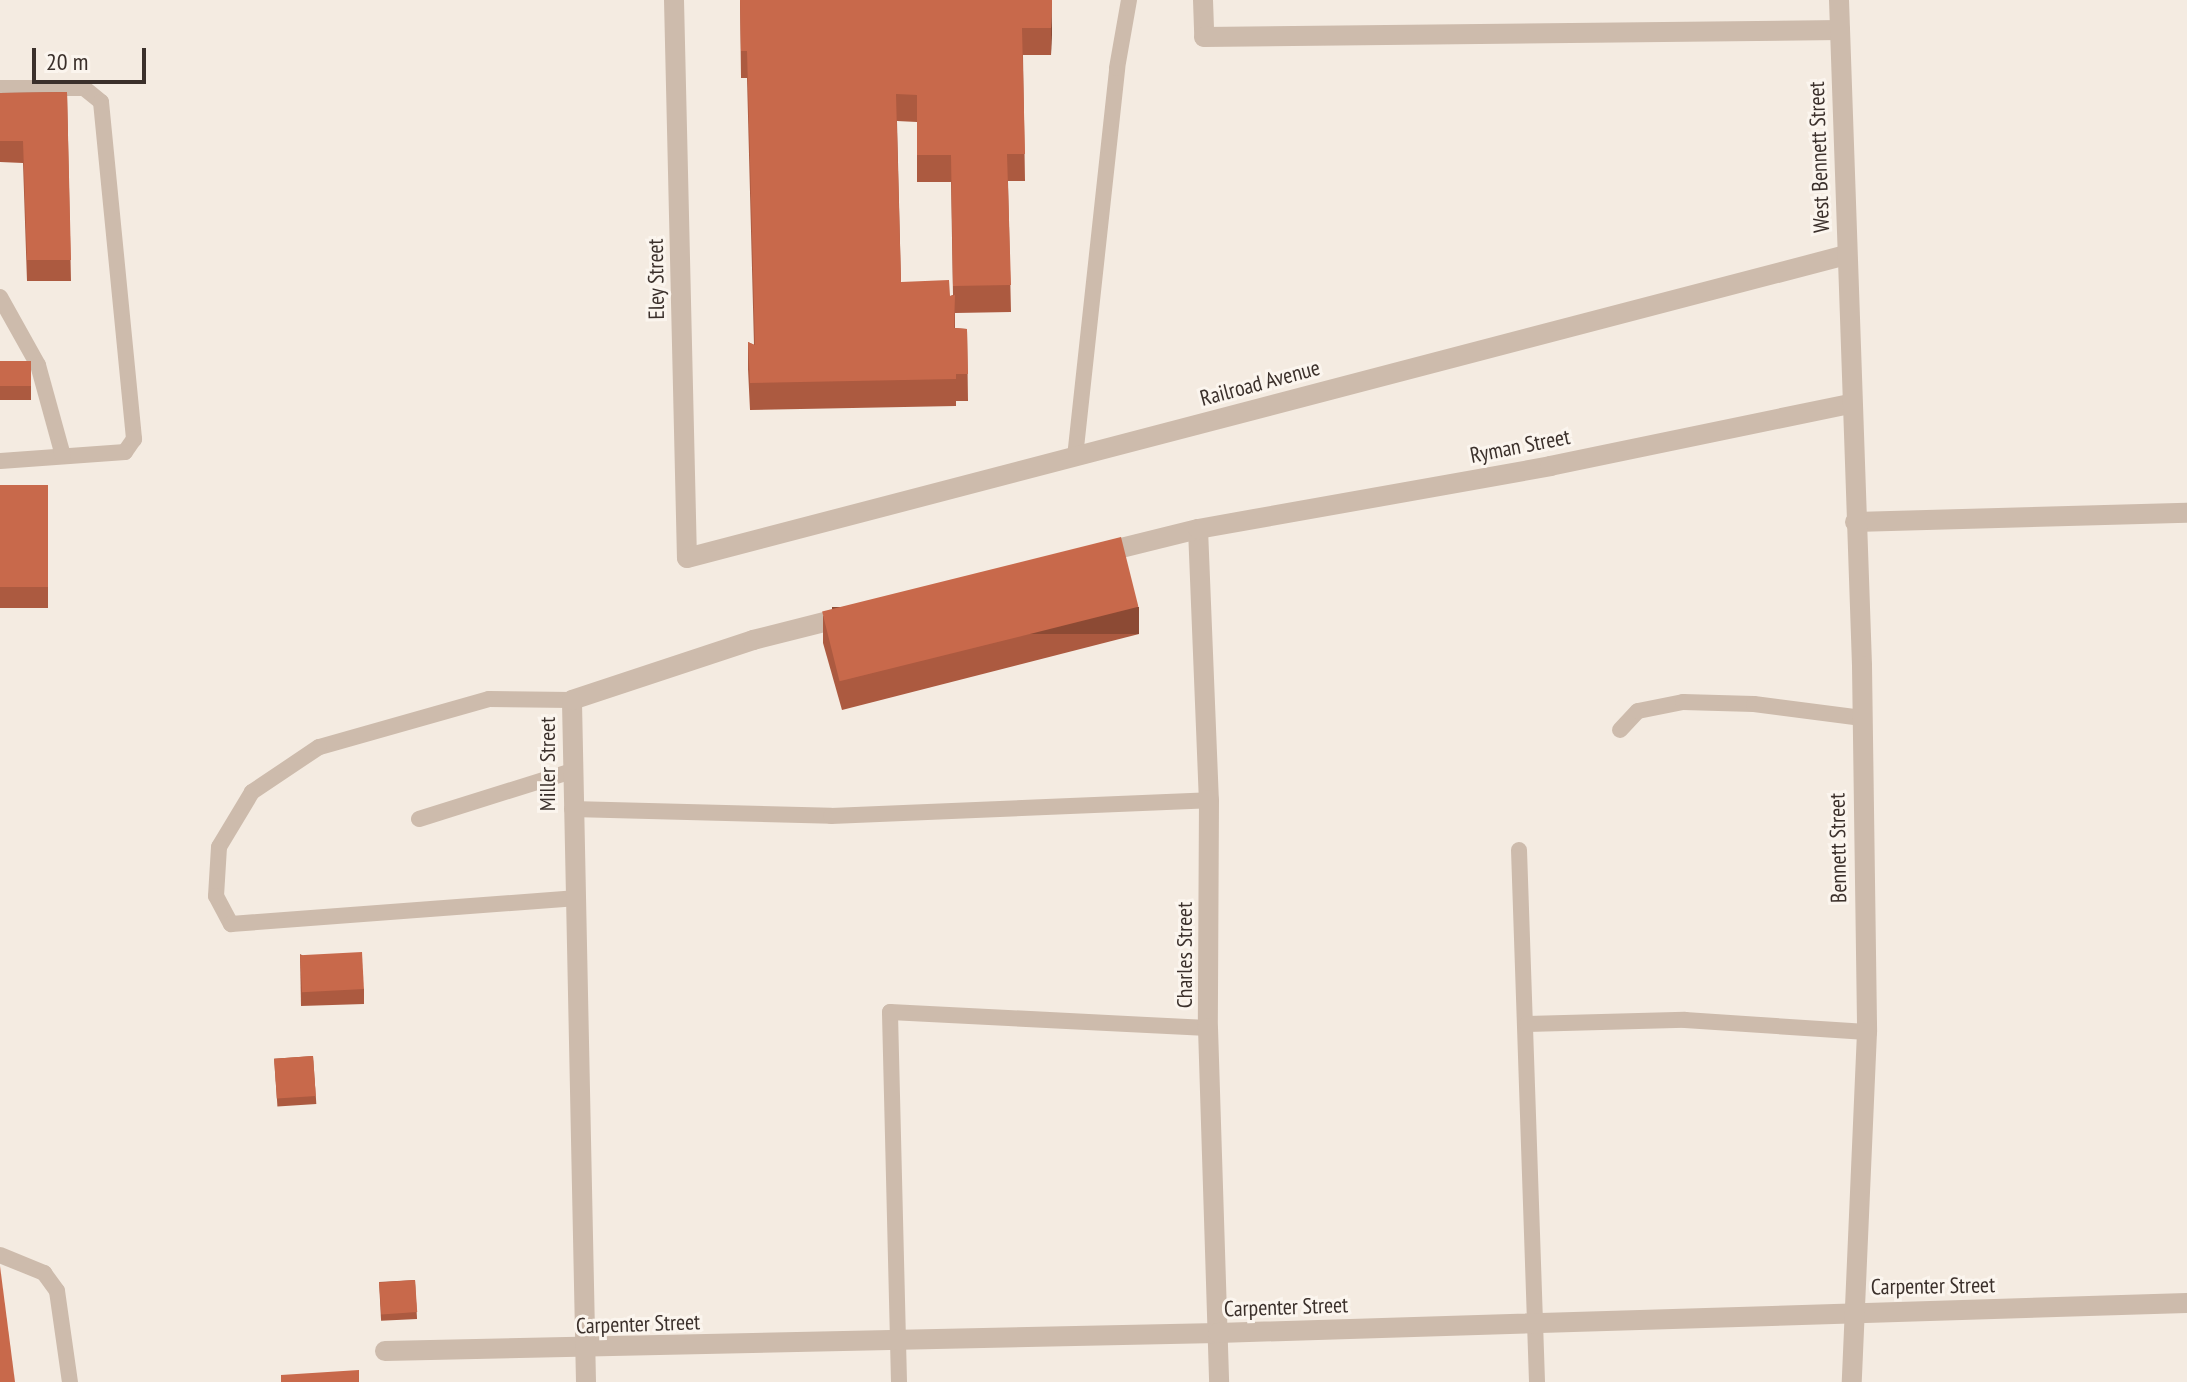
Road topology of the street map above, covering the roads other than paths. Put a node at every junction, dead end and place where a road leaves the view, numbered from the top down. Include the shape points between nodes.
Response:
1 (674, 0) edge
2 (1129, 0) edge
3 (1203, 0) edge
4 (1839, 0) edge
5 (1840, 30) junction
6 (0, 88) edge
7 (1846, 255) junction
8 (0, 297) edge
9 (1847, 313) joint
10 (1850, 404) junction
11 (63, 456) junction
12 (1075, 457) junction
13 (0, 461) edge
14 (2187, 513) edge
15 (1855, 522) junction
16 (1198, 529) junction
17 (687, 558) joint
18 (1075, 559) edge
19 (876, 609) edge
20 (572, 700) junction
21 (1862, 718) junction
22 (1620, 730) dead end
23 (572, 771) junction
24 (1209, 800) junction
25 (572, 809) junction
26 (419, 819) dead end
27 (1519, 850) dead end
28 (574, 898) junction
29 (1527, 1024) junction
30 (1208, 1028) junction
31 (1867, 1032) junction
32 (0, 1255) edge
33 (2187, 1303) edge
34 (1851, 1312) junction
35 (1536, 1323) junction
36 (1218, 1333) junction
37 (899, 1340) junction
38 (585, 1350) junction
39 (385, 1351) dead end
40 (70, 1382) edge
41 (586, 1382) edge
42 (899, 1382) edge
43 (1219, 1382) edge
44 (1537, 1382) edge
45 (1852, 1382) edge

1 - 17 street, Eley Street
2 - 12 lane
3 - 5 street via 1204,37
4 - 5 street, West Bennett Street
5 - 7 street, West Bennett Street
6 - 11 lane via 84,88 101,102 134,439 125,452
7 - 9 street, West Bennett Street
7 - 12 street, Railroad Avenue
8 - 11 lane via 38,365
9 - 10 street, Bennett Street
10 - 15 street, Bennett Street
10 - 16 street, Ryman Street via 1550,466
11 - 13 lane
12 - 17 street, Railroad Avenue
14 - 15 street
15 - 21 street, Bennett Street
16 - 18 street
16 - 24 street, Charles Street
19 - 20 street, Miller Street via 753,640
20 - 23 street, Miller Street
20 - 28 lane via 489,699 319,747 252,792 219,847 216,896 231,924
21 - 22 lane via 1754,704 1683,702 1638,711
21 - 31 street, Bennett Street
23 - 25 street, Miller Street
23 - 26 lane
24 - 25 lane via 831,816
24 - 30 street, Charles Street
25 - 28 street, Miller Street
27 - 29 lane
28 - 38 street, Miller Street
29 - 31 lane via 1685,1020
29 - 35 lane
30 - 36 street, Charles Street
30 - 37 lane via 890,1012
31 - 34 street, Bennett Street
32 - 40 lane via 44,1273 57,1291
33 - 34 street, Carpenter Street
34 - 35 street, Carpenter Street
34 - 45 street, Bennett Street
35 - 36 street, Carpenter Street
35 - 44 lane
36 - 37 street, Carpenter Street
36 - 43 street, Charles Street
37 - 38 street, Carpenter Street
37 - 42 lane
38 - 39 street, Carpenter Street
38 - 41 street, Miller Street

